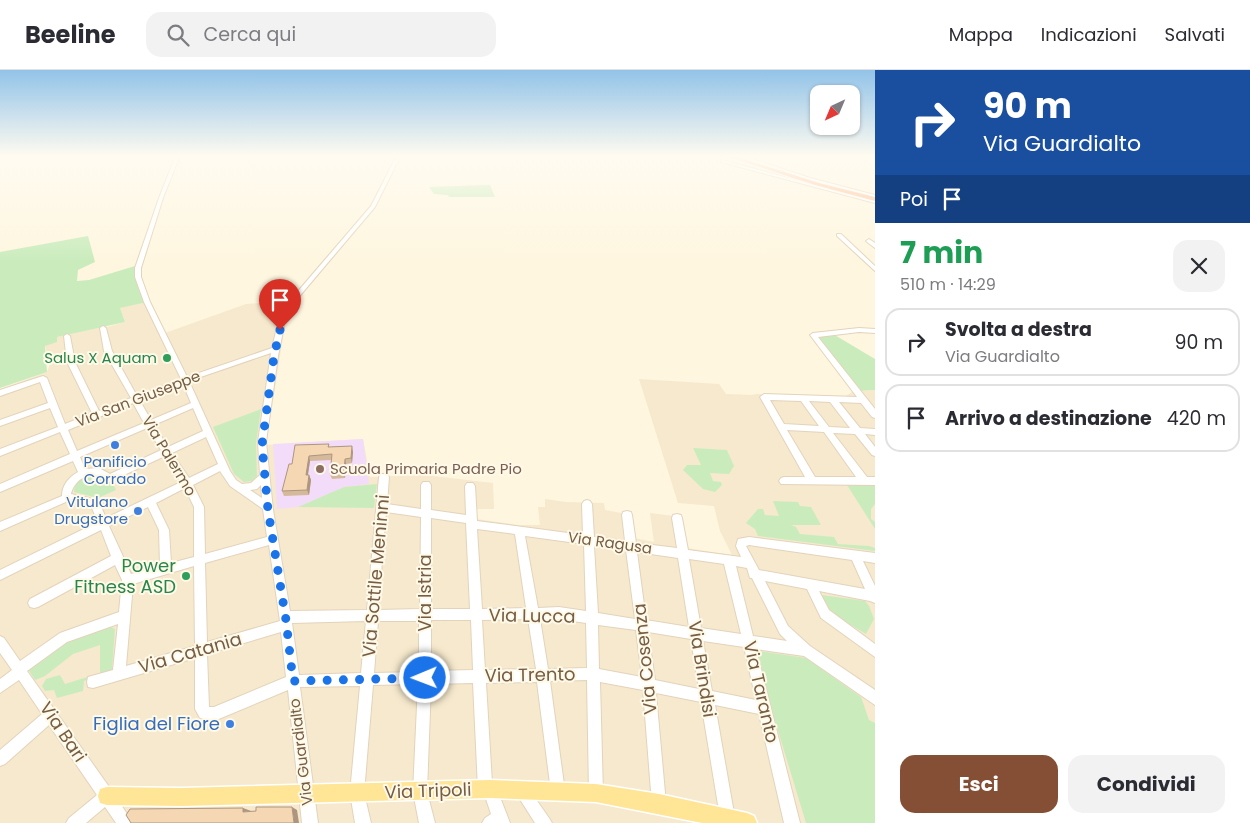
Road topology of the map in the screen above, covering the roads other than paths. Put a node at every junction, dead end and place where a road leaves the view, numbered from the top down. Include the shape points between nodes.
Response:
1 (164, 190) edge
2 (381, 190) edge
3 (841, 190) edge
4 (846, 190) edge
5 (875, 199) edge
6 (839, 235) dead end
7 (869, 241) dead end
8 (875, 246) edge
9 (875, 269) edge
10 (103, 328) dead end
11 (875, 331) edge
12 (67, 336) dead end
13 (276, 348) junction
14 (185, 380) junction
15 (0, 393) edge
16 (803, 398) junction
17 (832, 399) junction
18 (135, 400) junction
19 (863, 400) junction
20 (52, 404) junction
21 (196, 404) junction
22 (97, 415) junction
23 (875, 415) edge
24 (0, 423) edge
25 (149, 424) junction
26 (780, 427) junction
27 (63, 428) junction
28 (826, 430) junction
29 (858, 431) junction
30 (875, 432) edge
31 (208, 433) junction
32 (166, 452) junction
33 (0, 453) edge
34 (875, 453) edge
35 (75, 456) junction
36 (222, 466) junction
37 (83, 474) junction
38 (264, 477) junction
39 (384, 477) dead end
40 (812, 480) junction
41 (784, 481) dead end
42 (864, 481) junction
43 (875, 481) edge
44 (186, 483) junction
45 (426, 484) dead end
46 (470, 486) dead end
47 (0, 488) edge
48 (240, 488) junction
49 (68, 497) junction
50 (150, 501) junction
51 (587, 504) dead end
52 (268, 507) junction
53 (382, 507) junction
54 (426, 513) junction
55 (627, 515) dead end
56 (677, 518) dead end
57 (471, 522) junction
58 (105, 523) junction
59 (0, 527) edge
60 (519, 530) junction
61 (272, 540) junction
62 (588, 540) junction
63 (632, 546) junction
64 (684, 554) junction
65 (855, 555) junction
66 (117, 558) junction
67 (875, 558) edge
68 (201, 560) junction
69 (729, 561) junction
70 (748, 563) junction
71 (166, 569) junction
72 (754, 574) junction
73 (0, 576) edge
74 (128, 580) junction
75 (812, 586) junction
76 (874, 597) edge
77 (34, 603) dead end
78 (533, 614) junction
79 (476, 615) junction
80 (125, 616) junction
81 (374, 616) junction
82 (424, 616) junction
83 (592, 618) junction
84 (286, 621) junction
85 (642, 625) junction
86 (697, 633) junction
87 (749, 641) junction
88 (0, 642) edge
89 (874, 648) edge
90 (201, 649) junction
91 (806, 650) junction
92 (20, 670) junction
93 (119, 674) junction
94 (592, 674) junction
95 (543, 675) junction
96 (480, 677) junction
97 (425, 678) junction
98 (368, 679) junction
99 (293, 681) junction
100 (93, 682) dead end
101 (649, 685) junction
102 (0, 688) edge
103 (707, 697) junction
104 (875, 698) edge
105 (764, 708) junction
106 (205, 713) joint
107 (52, 715) junction
108 (0, 759) edge
109 (487, 789) junction
110 (521, 790) junction
111 (420, 792) junction
112 (558, 792) junction
113 (596, 793) junction
114 (306, 794) junction
115 (357, 794) junction
116 (107, 796) junction
117 (659, 804) junction
118 (497, 821) edge
119 (720, 821) edge
120 (74, 823) edge
121 (125, 823) edge
122 (310, 823) edge
123 (363, 823) edge
124 (428, 823) edge
125 (544, 823) edge
126 (747, 823) edge
127 (792, 823) edge

1 - 14 street via 138,268 138,277
2 - 13 street, Via Guardialto via 373,206 284,311
3 - 5 highway
4 - 5 street
6 - 9 street
7 - 8 street
10 - 18 street, Via Palermo via 108,351
11 - 19 street via 814,335
12 - 22 street via 71,362
13 - 14 street, Via San Giuseppe
13 - 38 street, Via Guardialto via 262,442
14 - 18 street, Via San Giuseppe
14 - 21 street
15 - 20 street via 43,378
16 - 17 street
16 - 26 street via 764,398
16 - 28 street
17 - 19 street
17 - 29 street
18 - 22 street, Via San Giuseppe
18 - 25 street, Via Palermo
19 - 23 street
20 - 24 street
20 - 27 street
21 - 25 street
21 - 31 street
22 - 27 street, Via San Giuseppe
25 - 32 street, Via Palermo
25 - 35 street
26 - 28 street
26 - 40 street
27 - 33 street, Via San Giuseppe
27 - 35 street
28 - 29 street
28 - 42 street
29 - 30 street
29 - 34 street
31 - 32 street
31 - 36 street
32 - 37 street via 109,478 98,471
32 - 44 street, Via Palermo
35 - 37 street
35 - 47 street
36 - 44 street
36 - 48 street via 230,480
37 - 49 street via 69,484
38 - 48 street via 254,486
38 - 52 street, Via Guardialto
39 - 53 street, Via Sottile Meninni
40 - 41 street
40 - 42 street
42 - 43 street
44 - 50 street
44 - 68 street, Via Palermo via 199,508
45 - 54 street, Via Istria
46 - 57 street
48 - 52 street
49 - 58 street via 96,504
49 - 59 street
50 - 58 street
50 - 71 street via 164,530
51 - 62 street
52 - 61 street, Via Guardialto
53 - 54 street, Via Ragusa
53 - 81 street, Via Sottile Meninni
54 - 57 street, Via Ragusa
54 - 82 street, Via Istria
55 - 63 street, Via Cosenza
56 - 64 street, Via Brindisi
57 - 60 street, Via Ragusa
57 - 79 street
58 - 66 street
58 - 73 street
60 - 62 street, Via Ragusa
60 - 78 street
61 - 68 street
61 - 84 street, Via Guardialto
62 - 63 street, Via Ragusa
62 - 83 street
63 - 64 street, Via Ragusa
63 - 85 street, Via Cosenza
64 - 69 street, Via Ragusa
64 - 86 street, Via Brindisi
65 - 67 street
65 - 70 street via 749,540 742,542 741,546
65 - 76 street
66 - 74 street
66 - 77 street
68 - 71 street
68 - 90 street, Via Palermo
69 - 70 street, Via Ragusa
69 - 87 street, Via Taranto
70 - 72 street
71 - 74 street
72 - 75 street
72 - 91 street via 784,630
74 - 80 street
75 - 76 street
75 - 89 street via 825,614
78 - 79 street, Via Lucca
78 - 83 street, Via Lucca via 559,613
78 - 95 street
79 - 82 street, Via Lucca
79 - 96 street
80 - 92 street via 64,637
80 - 93 street
81 - 82 street, Via Lucca
81 - 84 street, Via Lucca
81 - 98 street, Via Sottile Meninni
82 - 97 street, Via Istria
83 - 85 street, Via Lucca
83 - 94 street
84 - 90 street, Via Catania
84 - 99 street, Via Guardialto
85 - 86 street, Via Lucca
85 - 101 street, Via Cosenza
86 - 87 street, Via Lucca
86 - 103 street, Via Brindisi
87 - 91 street, Via Lucca
87 - 105 street, Via Taranto
88 - 92 street, Via Bari
90 - 93 street, Via Catania
90 - 106 street, Via Palermo via 202,709
91 - 104 street
92 - 102 street
92 - 107 street, Via Bari
93 - 100 street, Via Catania
94 - 95 street, Via Trento
94 - 101 street, Via Trento
94 - 113 street
95 - 96 street, Via Trento
95 - 112 street
96 - 97 street, Via Trento
96 - 109 street
97 - 98 street, Via Trento
97 - 111 street, Via Istria
98 - 99 street, Via Trento
98 - 115 street, Via Sottile Meninni
99 - 106 street via 214,714
99 - 114 street, Via Guardialto
101 - 103 street, Via Trento
101 - 117 street, Via Cosenza
103 - 105 street, Via Trento
103 - 119 street, Via Brindisi
105 - 127 street, Via Taranto
107 - 108 street
107 - 116 street, Via Bari
109 - 110 main road, Via Tripoli
109 - 111 main road, Via Tripoli
109 - 118 street
110 - 112 main road, Via Tripoli
110 - 125 street
111 - 115 main road, Via Tripoli
111 - 124 street, Via Istria
112 - 113 main road, Via Tripoli
113 - 117 main road, Via Tripoli
114 - 115 main road, Via Tripoli
114 - 116 main road, Via Tripoli via 180,798
114 - 122 street, Via Guardialto
115 - 123 street, Via Sottile Meninni
116 - 120 street
116 - 121 street, Via Bari
117 - 119 main road, Via Tripoli
119 - 126 main road, Via Tripoli

